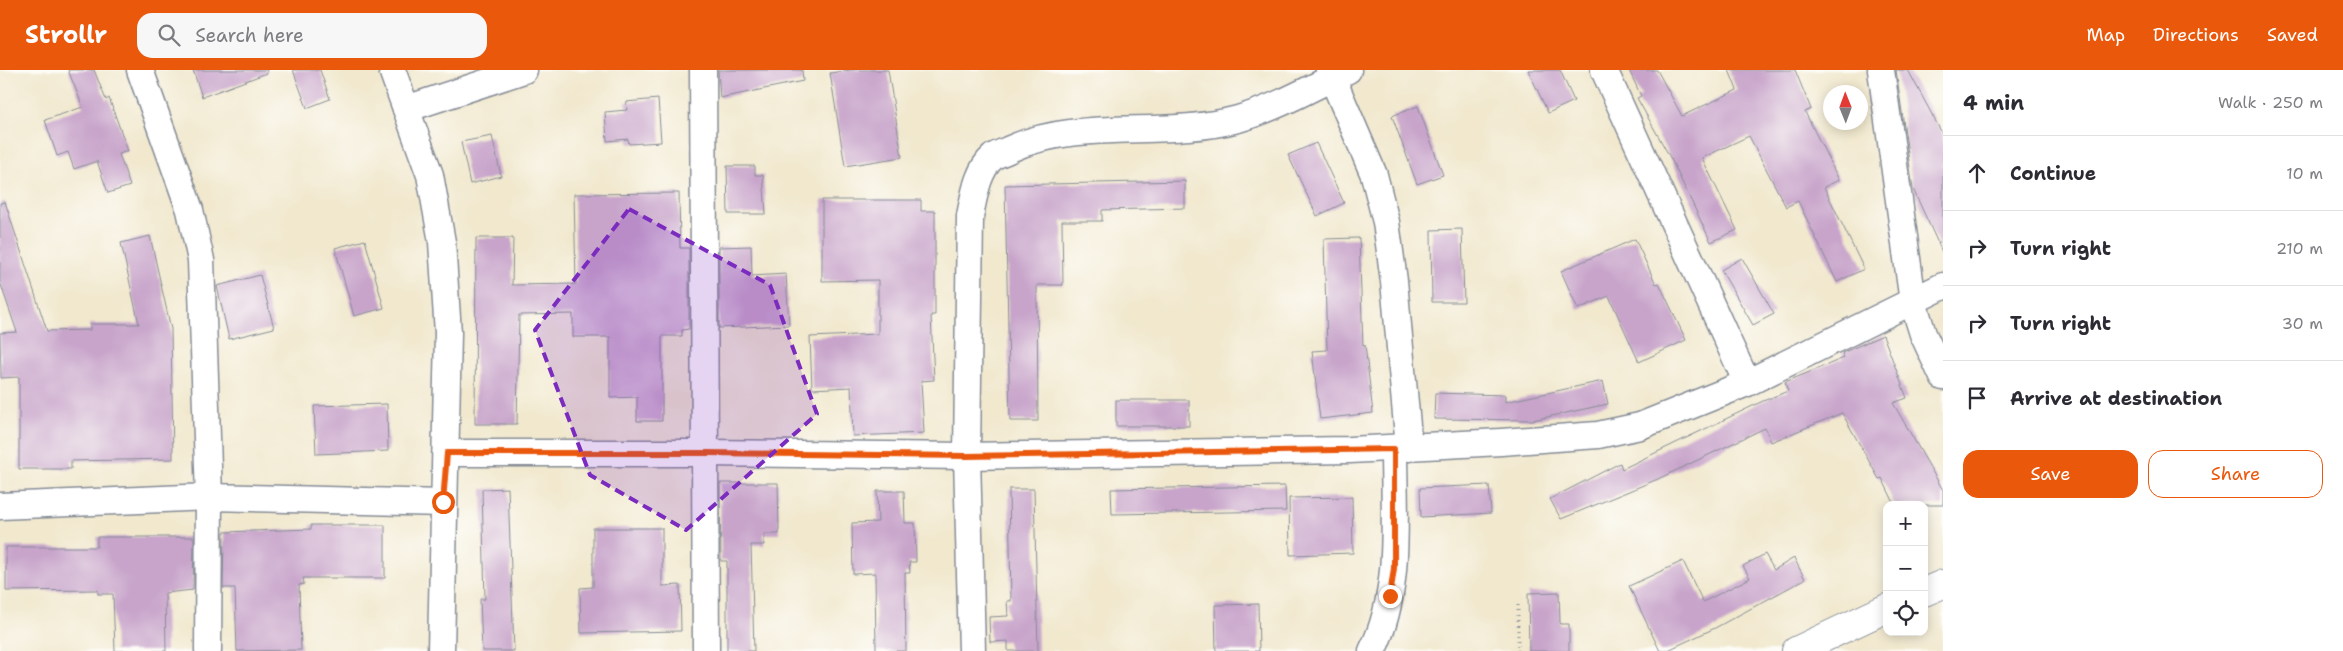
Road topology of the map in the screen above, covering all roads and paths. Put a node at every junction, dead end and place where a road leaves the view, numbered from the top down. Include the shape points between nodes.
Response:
1 (140, 70) edge
2 (392, 70) edge
3 (524, 70) edge
4 (703, 70) edge
5 (1604, 70) edge
6 (1881, 70) edge
7 (1336, 73) edge
8 (406, 109) junction
9 (1943, 286) edge
10 (1913, 302) junction
11 (1943, 377) edge
12 (1747, 383) junction
13 (1402, 448) junction
14 (447, 453) junction
15 (706, 453) junction
16 (967, 456) junction
17 (209, 496) junction
18 (443, 502) junction
19 (0, 506) edge
20 (1943, 584) edge
21 (1926, 591) edge
22 (1518, 602) dead end
23 (1883, 610) edge
24 (208, 651) edge
25 (441, 651) edge
26 (706, 651) edge
27 (972, 651) edge
28 (1372, 651) edge
29 (1518, 651) edge
30 (1796, 651) edge

1 - 17 street via 190,210 201,260
2 - 8 street
3 - 8 street
4 - 15 street
5 - 12 street
6 - 10 street
7 - 13 street via 1374,175 1386,222 1396,301
7 - 16 street via 1286,100 1238,119 1191,127 1074,133 1030,140 993,157 977,182 970,216
8 - 14 street via 430,175 442,242 448,333
9 - 10 street
10 - 11 street
10 - 12 street
12 - 13 street via 1640,426 1598,435
13 - 16 street
13 - 28 street via 1390,596
14 - 15 street
14 - 18 street
15 - 16 street
15 - 26 street
16 - 27 street
17 - 18 street
17 - 19 street
17 - 24 street
18 - 25 street
20 - 21 street
22 - 29 path
23 - 30 street

